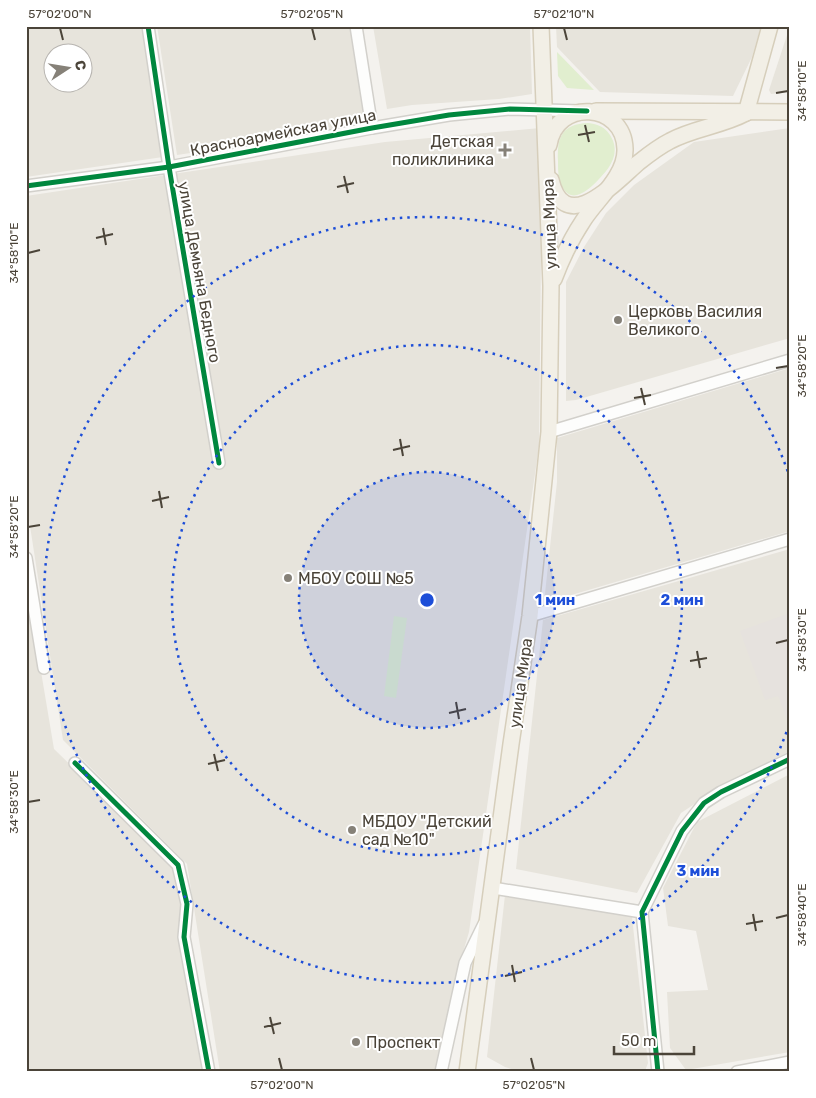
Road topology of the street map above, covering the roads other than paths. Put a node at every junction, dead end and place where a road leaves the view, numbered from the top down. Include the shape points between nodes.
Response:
1 (148, 26) edge
2 (356, 26) edge
3 (541, 26) edge
4 (770, 26) edge
5 (544, 110) junction
6 (590, 111) junction
7 (790, 112) edge
8 (746, 113) junction
9 (372, 128) junction
10 (547, 161) junction
11 (169, 167) junction
12 (26, 186) edge
13 (606, 191) junction
14 (551, 286) junction
15 (790, 360) edge
16 (549, 432) junction
17 (219, 463) dead end
18 (790, 539) edge
19 (26, 558) edge
20 (530, 616) junction
21 (44, 668) dead end
22 (790, 759) edge
23 (75, 763) dead end
24 (493, 888) junction
25 (642, 912) junction
26 (490, 914) junction
27 (790, 1062) edge
28 (209, 1072) edge
29 (441, 1072) edge
30 (467, 1072) edge
31 (658, 1072) edge
32 (736, 1072) edge

1 - 11 street, улица Демьяна Бедного
2 - 9 street
3 - 5 main road
4 - 8 main road
5 - 6 street, Красноармейская улица
5 - 9 street, Красноармейская улица via 510,109 449,115
5 - 10 main road
6 - 8 main road
6 - 10 main road via 571,115 556,127
6 - 13 main road via 614,123 624,144 623,163
7 - 8 main road
8 - 13 main road via 671,140
9 - 11 street, Красноармейская улица
10 - 13 main road via 555,194 566,203 585,205
10 - 14 main road, улица Мира
11 - 12 street, Красноармейская улица
11 - 17 street, улица Демьяна Бедного
13 - 14 main road, улица Мира via 577,230 561,258
14 - 16 main road, улица Мира
15 - 16 street
16 - 20 main road, улица Мира
18 - 20 street
19 - 21 street
20 - 24 main road, улица Мира
22 - 25 street via 704,803 682,831
23 - 28 street via 178,865 187,904 184,937
24 - 25 street
24 - 26 main road, улица Мира
25 - 31 street
26 - 29 street, улица Мира via 465,963
26 - 30 main road
27 - 32 street

